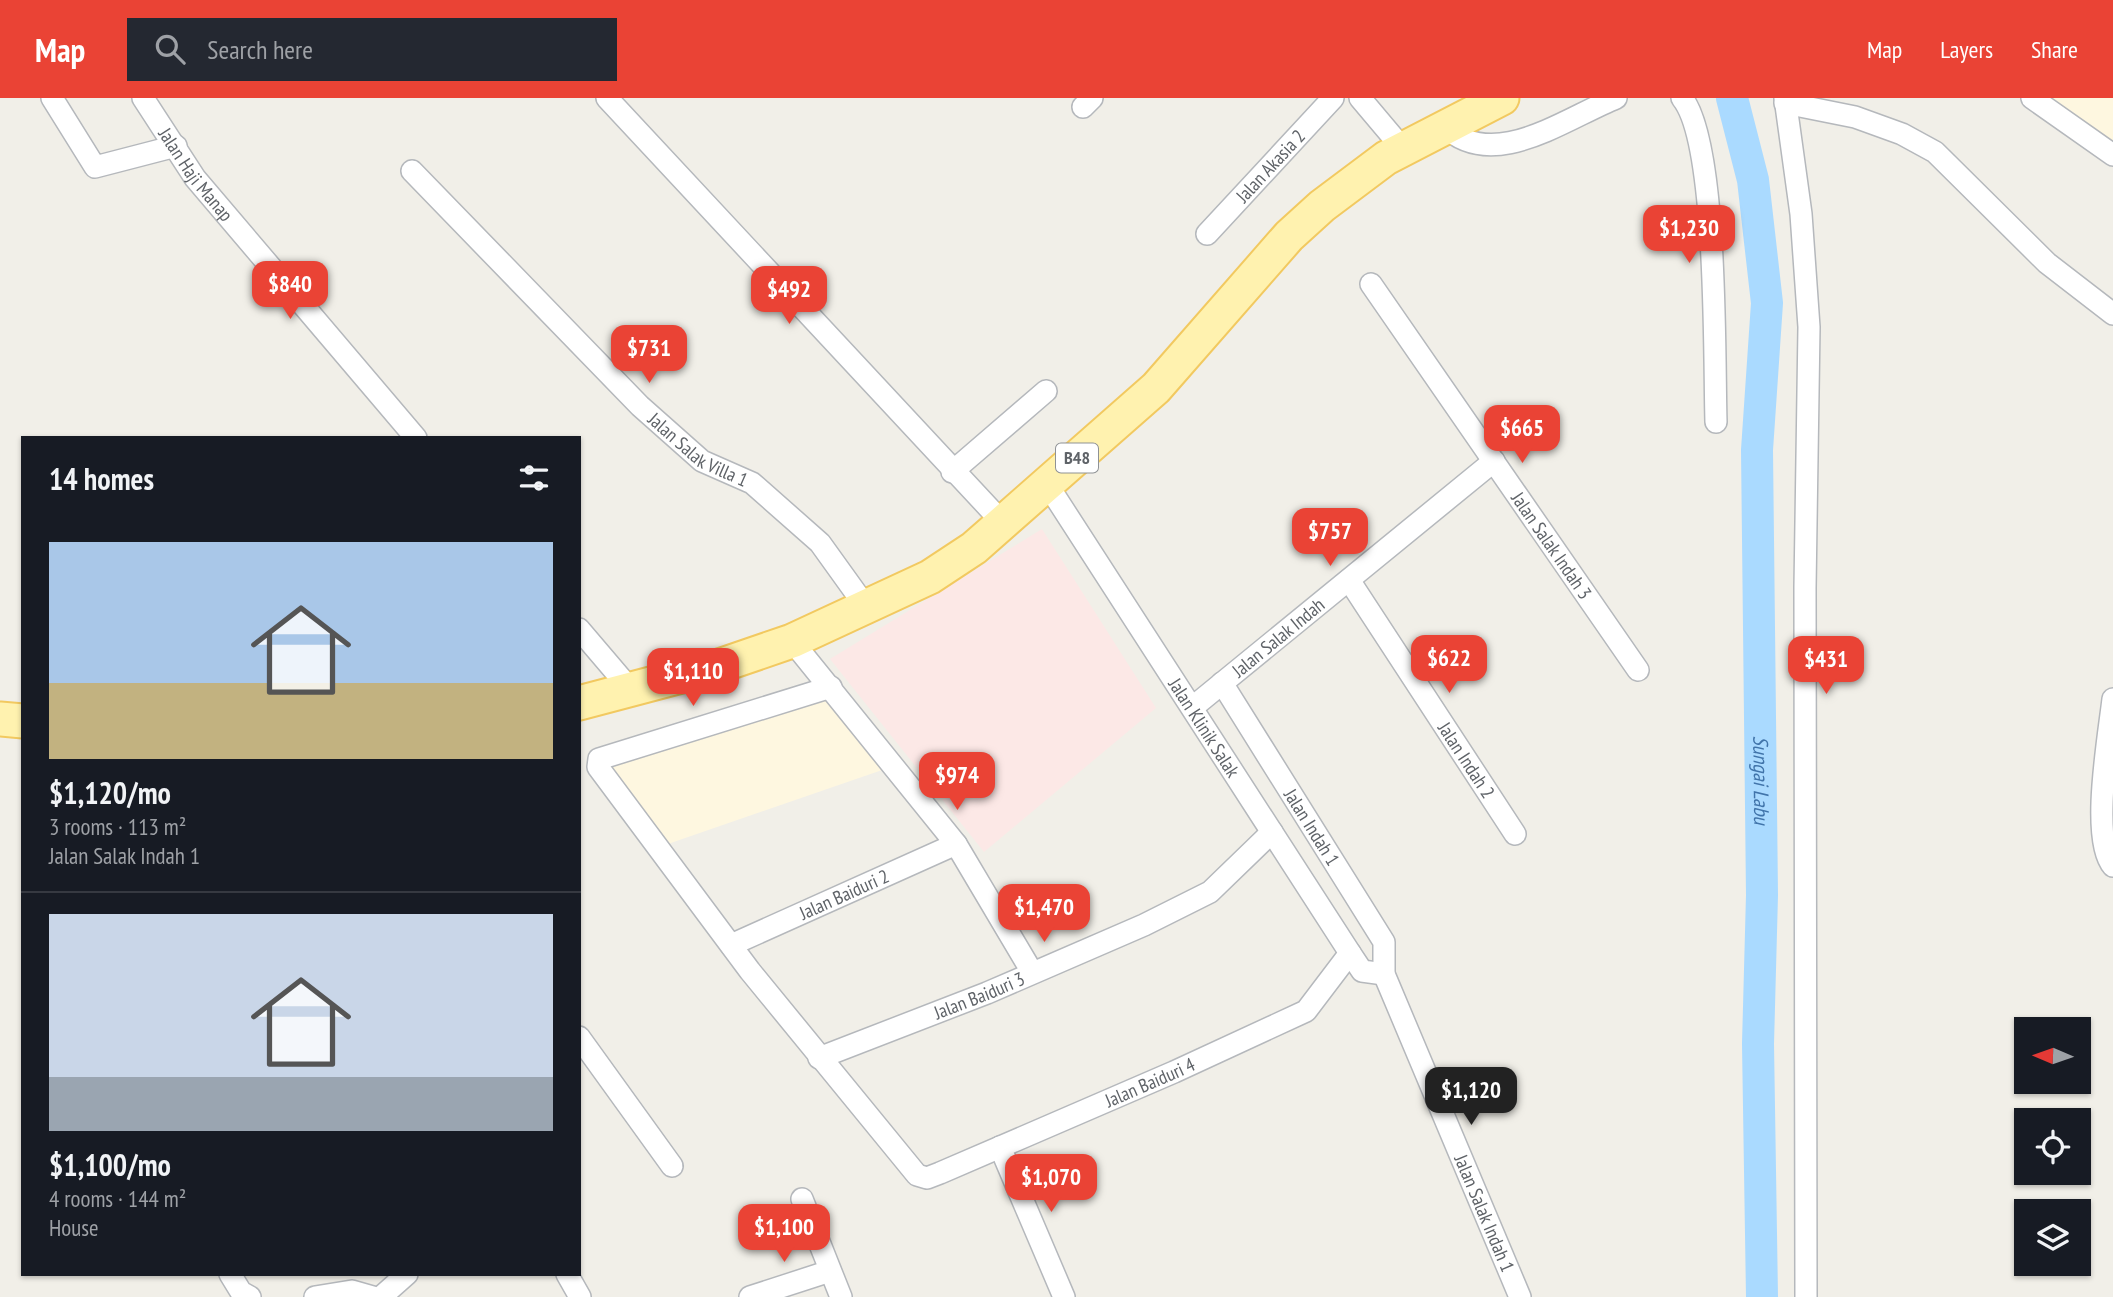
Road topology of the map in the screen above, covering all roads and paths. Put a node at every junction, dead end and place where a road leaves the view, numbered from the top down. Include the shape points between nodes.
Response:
1 (52, 98) edge
2 (142, 98) edge
3 (607, 98) edge
4 (1333, 98) edge
5 (1360, 98) edge
6 (1502, 98) edge
7 (1616, 98) edge
8 (1682, 98) edge
9 (2032, 98) edge
10 (1785, 100) edge
11 (1444, 126) junction
12 (176, 146) junction
13 (1403, 149) junction
14 (2113, 155) edge
15 (412, 171) dead end
16 (1207, 234) dead end
17 (1371, 284) dead end
18 (2113, 314) edge
19 (1046, 391) dead end
20 (1716, 422) dead end
21 (414, 436) edge
22 (1494, 461) junction
23 (952, 472) junction
24 (1048, 484) junction
25 (1003, 523) junction
26 (1349, 580) junction
27 (866, 607) junction
28 (581, 631) edge
29 (792, 641) junction
30 (1638, 670) dead end
31 (1222, 683) junction
32 (831, 687) junction
33 (631, 690) junction
34 (2113, 699) edge
35 (581, 702) edge
36 (1193, 707) junction
37 (0, 719) edge
38 (21, 721) edge
39 (1272, 832) junction
40 (1515, 834) dead end
41 (956, 844) junction
42 (2113, 866) edge
43 (731, 945) junction
44 (1350, 953) junction
45 (1032, 972) junction
46 (1384, 974) junction
47 (581, 1040) edge
48 (819, 1058) junction
49 (1000, 1147) junction
50 (672, 1166) dead end
51 (802, 1199) dead end
52 (830, 1271) junction
53 (231, 1276) edge
54 (405, 1276) edge
55 (568, 1276) edge
56 (250, 1297) edge
57 (315, 1297) edge
58 (373, 1297) edge
59 (381, 1297) edge
60 (580, 1297) edge
61 (750, 1297) edge
62 (841, 1297) edge
63 (1064, 1297) edge
64 (1520, 1297) edge
65 (1806, 1297) edge

1 - 12 street via 95,167
2 - 12 street, Jalan Haji Manap
3 - 23 street
4 - 16 street, Jalan Akasia 2
5 - 13 street
6 - 11 main road, B48
7 - 11 street via 1511,145 1485,147 1455,137
8 - 20 street via 1698,129 1705,178
9 - 14 street
10 - 18 street via 1855,117 1935,152 2047,263
10 - 65 street via 1801,214 1809,327
11 - 13 main road, B48
12 - 21 street, Jalan Haji Manap via 195,178
13 - 24 main road, B48 via 1322,205 1289,236 1156,388
15 - 27 street, Jalan Salak Villa 1 via 640,406 702,461 752,482 820,543
17 - 22 street, Jalan Salak Indah 3
19 - 23 street
22 - 26 street, Jalan Salak Indah
22 - 30 street, Jalan Salak Indah 3
23 - 25 street
24 - 25 main road, B48
24 - 36 street, Jalan Klinik Salak
25 - 27 main road, B48 via 930,577
26 - 31 street, Jalan Salak Indah
26 - 40 street, Jalan Indah 2
27 - 29 main road, B48
28 - 33 street
29 - 32 street
29 - 33 main road, B48
31 - 36 street, Jalan Salak Indah
31 - 46 street, Jalan Indah 1 via 1384,942
32 - 41 street
32 - 43 street via 599,759 598,767
33 - 35 main road, B48
34 - 42 street via 2103,790 2103,842
36 - 39 street, Jalan Klinik Salak
37 - 38 main road
39 - 44 street, Jalan Klinik Salak
39 - 45 street, Jalan Baiduri 3 via 1210,892
41 - 43 street, Jalan Baiduri 2
41 - 45 street
43 - 48 street
44 - 46 street, Jalan Klinik Salak via 1362,971
44 - 49 street, Jalan Baiduri 4 via 1306,1010
45 - 48 street, Jalan Baiduri 3
46 - 64 street, Jalan Salak Indah 1
47 - 50 street
48 - 49 street, Jalan Baiduri 4 via 917,1175 927,1178
49 - 63 street
51 - 52 street
52 - 61 street
52 - 62 street
53 - 56 street
54 - 59 street
55 - 60 street
57 - 58 street via 352,1291

